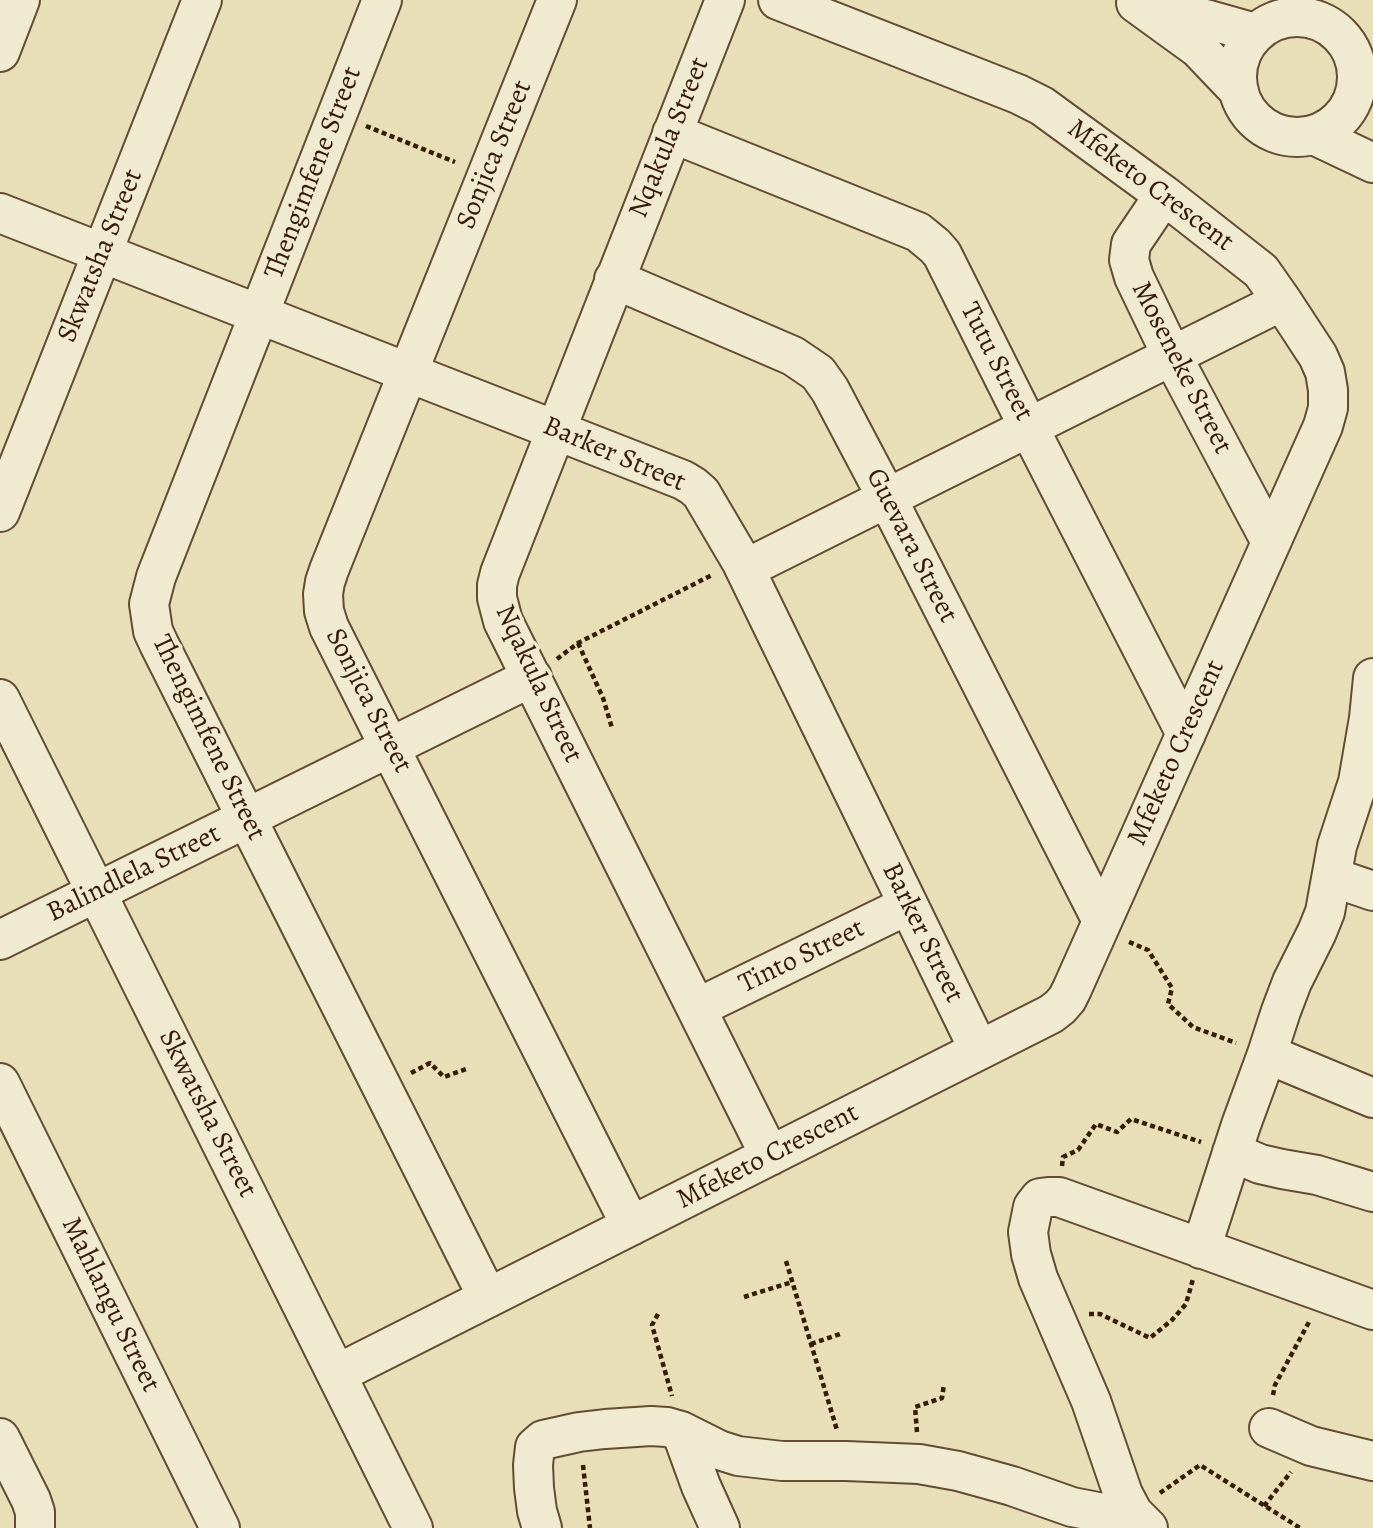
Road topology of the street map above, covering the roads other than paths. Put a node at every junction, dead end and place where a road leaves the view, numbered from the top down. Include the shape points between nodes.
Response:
1 (20, 0) edge
2 (202, 0) edge
3 (382, 0) edge
4 (557, 0) edge
5 (725, 0) edge
6 (778, 0) edge
7 (1132, 1) edge
8 (1334, 16) edge
9 (1264, 20) edge
10 (0, 52) edge
11 (1365, 83) edge
12 (1239, 91) junction
13 (672, 133) junction
14 (1314, 135) junction
15 (1373, 163) edge
16 (1164, 195) junction
17 (0, 214) edge
18 (102, 253) junction
19 (614, 279) junction
20 (1282, 301) junction
21 (259, 314) junction
22 (1172, 356) junction
23 (408, 373) junction
24 (1029, 428) junction
25 (557, 430) junction
26 (12, 445) edge
27 (887, 498) junction
28 (0, 512) edge
29 (1271, 542) junction
30 (743, 565) junction
31 (532, 677) junction
32 (1373, 682) edge
33 (0, 699) edge
34 (1186, 734) junction
35 (391, 747) junction
36 (1365, 785) edge
37 (247, 818) junction
38 (1332, 877) junction
39 (1373, 891) edge
40 (96, 893) junction
41 (908, 905) junction
42 (1101, 925) junction
43 (0, 940) edge
44 (697, 1008) junction
45 (979, 1050) junction
46 (1267, 1054) junction
47 (0, 1083) edge
48 (1373, 1098) edge
49 (1232, 1152) junction
50 (770, 1156) junction
51 (1373, 1192) edge
52 (631, 1226) junction
53 (1201, 1249) junction
54 (488, 1298) junction
55 (1373, 1310) edge
56 (337, 1374) junction
57 (1269, 1428) road end
58 (681, 1431) junction
59 (0, 1438) edge
60 (1373, 1461) edge
61 (1120, 1521) edge
62 (34, 1528) edge
63 (220, 1528) edge
64 (414, 1528) edge
65 (541, 1528) edge
66 (720, 1528) edge

1 - 10 street
2 - 18 street, Skwatsha Street
3 - 21 street, Thengimfene Street
4 - 23 street, Sonjica Street
5 - 13 street, Nqakula Street
6 - 16 street, Mfeketo Crescent via 1042,106
7 - 9 street via 1209,20
7 - 12 street via 1198,48
8 - 9 street
8 - 11 street
9 - 12 street via 1243,50 1237,71
11 - 14 street via 1343,117
12 - 14 street via 1259,124 1276,134
13 - 19 street, Nqakula Street
13 - 24 street, Tutu Street via 927,238 942,254
14 - 15 street
16 - 20 street, Mfeketo Crescent via 1261,271
16 - 22 street, Moseneke Street via 1131,244 1129,260
17 - 18 street, Barker Street
18 - 21 street, Barker Street
18 - 26 street, Skwatsha Street
19 - 25 street, Nqakula Street
19 - 27 street, Guevara Street via 809,365 831,390
20 - 22 street
20 - 29 street, Mfeketo Crescent via 1325,372 1328,408
21 - 23 street, Barker Street
21 - 37 street, Thengimfene Street via 149,604 153,631
22 - 24 street
22 - 29 street, Moseneke Street
23 - 25 street, Barker Street
23 - 35 street, Sonjica Street via 323,594 329,627
24 - 27 street
24 - 34 street, Tutu Street
25 - 30 street, Barker Street via 693,486
25 - 31 street, Nqakula Street via 498,585 503,621
26 - 28 street, Skwatsha Street
27 - 30 street
27 - 42 street, Guevara Street
29 - 34 street, Mfeketo Crescent
30 - 41 street, Barker Street
31 - 35 street, Balindlela Street
31 - 44 street, Nqakula Street
32 - 36 street
33 - 40 street, Skwatsha Street
34 - 42 street, Mfeketo Crescent
35 - 37 street, Balindlela Street
35 - 52 street, Sonjica Street
36 - 38 street via 1337,846
37 - 40 street, Balindlela Street
37 - 54 street, Thengimfene Street
38 - 39 street
38 - 46 street via 1325,912 1292,982
40 - 43 street, Balindlela Street
40 - 56 street, Skwatsha Street
41 - 44 street, Tinto Street
41 - 45 street, Barker Street
42 - 45 street, Mfeketo Crescent via 1060,1007
44 - 50 street, Nqakula Street
45 - 50 street, Mfeketo Crescent
46 - 48 street
46 - 49 street
47 - 63 street, Mahlangu Street
49 - 51 street via 1260,1164
49 - 53 street
50 - 52 street, Mfeketo Crescent
52 - 54 street, Mfeketo Crescent
53 - 55 street
53 - 61 street via 1059,1197 1040,1198 1033,1207 1028,1232 1031,1254 1123,1494
54 - 56 street, Mfeketo Crescent
56 - 64 street, Skwatsha Street
57 - 60 street via 1311,1446
58 - 61 street via 738,1455 782,1461 919,1464 958,1471
58 - 65 street via 651,1426 543,1440 535,1447 533,1465
58 - 66 street
59 - 62 street via 31,1500

